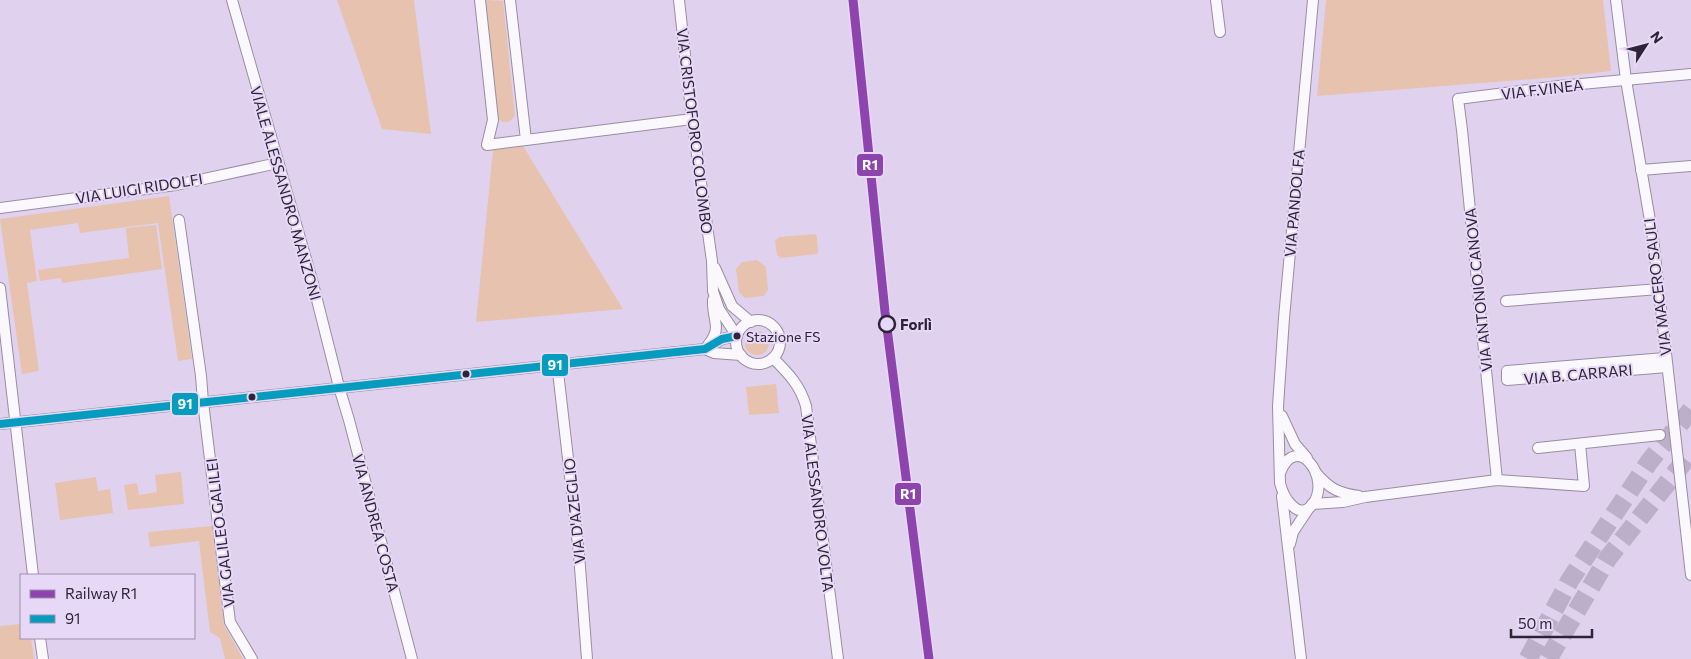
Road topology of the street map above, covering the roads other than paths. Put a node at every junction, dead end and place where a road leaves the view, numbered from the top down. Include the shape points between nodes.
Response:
1 (232, 0) edge
2 (480, 0) edge
3 (510, 0) edge
4 (679, 0) edge
5 (1216, 0) edge
6 (1313, 0) edge
7 (1616, 0) edge
8 (1220, 32) dead end
9 (1691, 74) edge
10 (1626, 80) junction
11 (1458, 99) joint
12 (692, 119) junction
13 (526, 140) junction
14 (278, 163) junction
15 (1691, 166) edge
16 (1641, 170) junction
17 (0, 208) edge
18 (179, 220) dead end
19 (712, 261) junction
20 (0, 288) edge
21 (1659, 289) junction
22 (713, 292) junction
23 (1506, 301) dead end
24 (751, 322) junction
25 (737, 336) junction
26 (705, 349) junction
27 (741, 355) junction
28 (773, 358) junction
29 (1666, 362) junction
30 (557, 363) junction
31 (339, 387) junction
32 (202, 402) junction
33 (1278, 406) junction
34 (14, 422) junction
35 (0, 424) edge
36 (1660, 435) dead end
37 (1580, 444) junction
38 (1538, 448) dead end
39 (1307, 458) junction
40 (1280, 473) junction
41 (1316, 473) junction
42 (1497, 480) junction
43 (1686, 488) edge
44 (1282, 492) junction
45 (1365, 497) junction
46 (1311, 506) junction
47 (1288, 552) junction
48 (33, 574) edge
49 (1691, 575) edge
50 (40, 639) edge
51 (43, 659) edge
52 (252, 659) edge
53 (412, 659) edge
54 (587, 659) edge
55 (838, 659) edge
56 (1301, 659) edge

1 - 14 street, VIALE ALESSANDRO MANZONI
2 - 13 street via 493,120 487,145
3 - 13 street
4 - 12 street, VIA CRISTOFORO COLOMBO
5 - 8 street
6 - 33 street, VIA PANDOLFA
7 - 10 street, VIA MACERO SAULI
9 - 10 street, VIA F.VINEA
10 - 11 street, VIA F.VINEA
10 - 16 street, VIA MACERO SAULI
11 - 42 street, VIA ANTONIO CANOVA
12 - 13 street
12 - 19 street, VIA CRISTOFORO COLOMBO
14 - 17 street, VIA LUIGI RIDOLFI via 176,185
14 - 31 street, VIALE ALESSANDRO MANZONI
15 - 16 street
16 - 21 street, VIA MACERO SAULI
18 - 32 street, VIA GALILEO GALILEI
19 - 22 street
19 - 24 street via 732,306
20 - 34 street
21 - 23 street
21 - 29 street, VIA MACERO SAULI
22 - 25 street
22 - 26 street via 716,330
24 - 25 street
24 - 28 street via 765,322 776,330 780,345
25 - 26 street
25 - 27 street
26 - 27 street
26 - 30 street
27 - 28 street via 747,361 761,364
28 - 55 street, VIA ALESSANDRO VOLTA via 796,383 806,406
29 - 29 street, VIA B. CARRARI via 1507,371 1507,380
29 - 43 street, VIA MACERO SAULI
30 - 31 street
30 - 54 street, VIA D'AZEGLIO via 579,554
31 - 32 street
31 - 53 street, VIA ANDREA COSTA
32 - 34 street
32 - 52 street, VIA GALILEO GALILEI via 230,622
33 - 39 street, VIA PANDOLFA via 1295,444
33 - 40 street, VIA PANDOLFA
34 - 35 street
34 - 48 street
36 - 37 street
37 - 38 street
37 - 42 street via 1584,486
39 - 40 street via 1294,456 1283,465
39 - 41 street, VIA PANDOLFA
40 - 44 street, VIA PANDOLFA
41 - 45 street via 1333,490
41 - 46 street, VIA PANDOLFA via 1318,485
42 - 45 street
43 - 49 street, VIA MACERO SAULI
44 - 46 street via 1295,508 1303,510
44 - 47 street, VIA PANDOLFA
45 - 46 street
46 - 47 street, VIA PANDOLFA via 1293,532
47 - 56 street, VIA PANDOLFA
50 - 51 street

